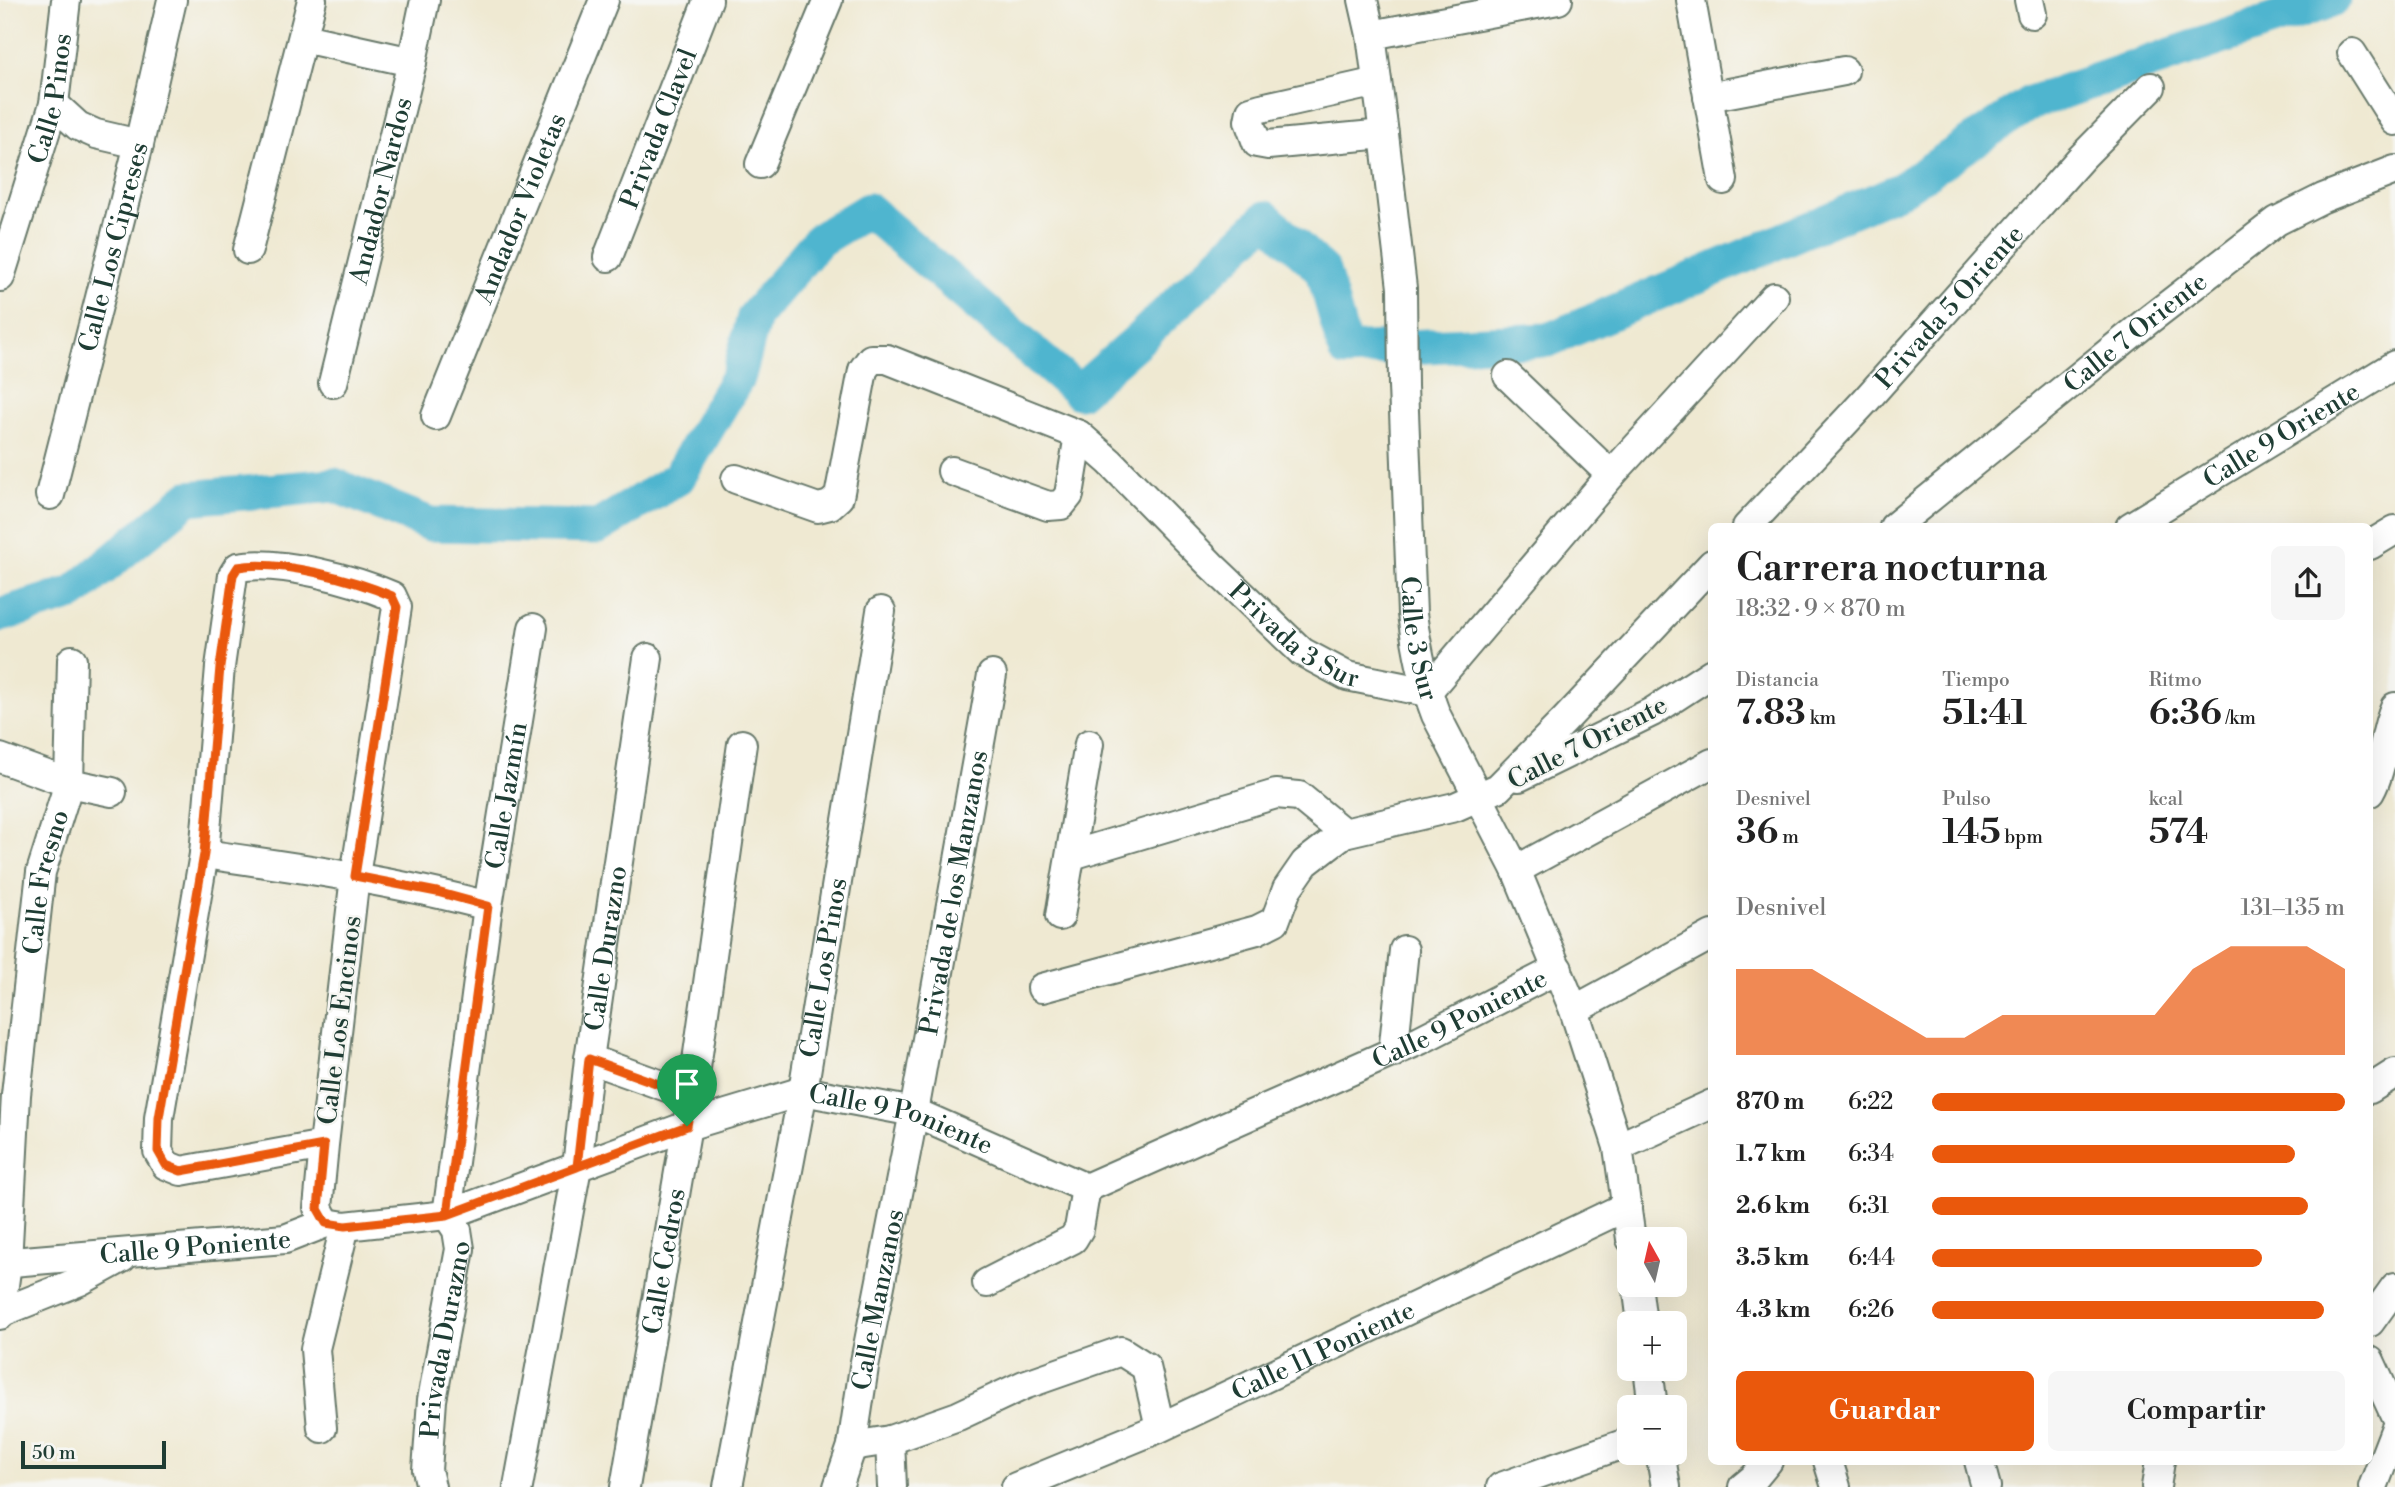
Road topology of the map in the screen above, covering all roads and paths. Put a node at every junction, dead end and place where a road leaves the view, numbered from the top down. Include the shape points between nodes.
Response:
1 (66, 0) edge
2 (172, 0) edge
3 (312, 0) edge
4 (425, 0) edge
5 (604, 0) edge
6 (708, 0) edge
7 (828, 0) edge
8 (1363, 0) edge
9 (1558, 0) edge
10 (1691, 0) edge
11 (1371, 35) junction
12 (303, 38) junction
13 (2352, 53) dead end
14 (412, 62) junction
15 (1844, 71) dead end
16 (1377, 82) junction
17 (2151, 87) dead end
18 (1708, 97) junction
19 (54, 104) junction
20 (2395, 121) edge
21 (1384, 134) junction
22 (139, 144) junction
23 (760, 164) dead end
24 (2395, 170) edge
25 (1723, 180) dead end
26 (12, 194) edge
27 (248, 250) dead end
28 (608, 257) dead end
29 (0, 277) edge
30 (1774, 297) dead end
31 (2395, 365) edge
32 (1508, 376) dead end
33 (333, 383) dead end
34 (436, 416) dead end
35 (1079, 435) junction
36 (952, 471) dead end
37 (1611, 475) junction
38 (736, 479) dead end
39 (50, 495) dead end
40 (1751, 523) edge
41 (1899, 523) edge
42 (2137, 523) edge
43 (2395, 530) edge
44 (2373, 543) edge
45 (1708, 568) edge
46 (881, 611) dead end
47 (533, 628) dead end
48 (648, 658) dead end
49 (72, 660) dead end
50 (992, 675) dead end
51 (1708, 676) edge
52 (1427, 692) junction
53 (2387, 720) edge
54 (742, 744) dead end
55 (1088, 744) dead end
56 (0, 758) edge
57 (1708, 765) edge
58 (69, 783) junction
59 (2373, 784) edge
60 (112, 792) dead end
61 (1489, 792) junction
62 (1344, 833) junction
63 (204, 854) junction
64 (1072, 855) junction
65 (1516, 870) junction
66 (355, 876) junction
67 (488, 906) junction
68 (1060, 916) dead end
69 (1708, 937) edge
70 (1404, 950) dead end
71 (1558, 969) junction
72 (1042, 988) dead end
73 (1574, 1010) junction
74 (1393, 1052) junction
75 (589, 1059) junction
76 (2395, 1073) edge
77 (2373, 1087) edge
78 (803, 1091) junction
79 (692, 1096) junction
80 (1708, 1106) edge
81 (914, 1112) junction
82 (687, 1126) junction
83 (324, 1145) junction
84 (1618, 1147) junction
85 (577, 1167) junction
86 (1086, 1188) junction
87 (1627, 1206) junction
88 (447, 1215) junction
89 (335, 1225) junction
90 (1630, 1227) edge
91 (133, 1252) junction
92 (4, 1263) edge
93 (987, 1283) dead end
94 (2395, 1287) edge
95 (0, 1314) edge
96 (2373, 1318) edge
97 (2373, 1367) edge
98 (2395, 1415) edge
99 (1160, 1427) junction
100 (322, 1428) dead end
101 (2395, 1430) edge
102 (890, 1440) junction
103 (852, 1446) junction
104 (1617, 1446) edge
105 (1662, 1465) edge
106 (1765, 1465) edge
107 (1829, 1465) edge
108 (1980, 1465) edge
109 (2159, 1465) edge
110 (429, 1478) edge
111 (518, 1487) edge
112 (625, 1487) edge
113 (728, 1487) edge
114 (838, 1487) edge
115 (892, 1487) edge
116 (1016, 1487) edge
117 (1502, 1487) edge
118 (1666, 1487) edge
119 (1743, 1487) edge
120 (1836, 1487) edge
121 (1986, 1487) edge
122 (2156, 1487) edge
123 (2373, 1487) edge

1 - 19 street, Calle Pinos
2 - 22 street, Calle Los Cipreses
3 - 12 street
4 - 14 street, Andador Nardos
5 - 34 street, Andador Violetas
6 - 28 street, Privada Clavel
7 - 23 street
8 - 11 street, Calle 3 Sur
9 - 11 street
10 - 18 street
11 - 16 street, Calle 3 Sur
12 - 14 street
12 - 27 street
13 - 20 street
14 - 33 street, Andador Nardos
15 - 18 street
16 - 21 street, Calle 3 Sur
16 - 21 street via 1251,111 1249,121 1257,144
17 - 40 street, Privada 5 Oriente via 2081,158
18 - 25 street
19 - 22 street via 78,126
19 - 26 street, Calle Pinos
21 - 52 street, Calle 3 Sur via 1402,288 1412,614
22 - 39 street, Calle Los Cipreses
24 - 41 street, Calle 7 Oriente via 2277,221
26 - 29 street, Calle Pinos
30 - 37 street
31 - 42 street, Calle 9 Oriente
32 - 37 street
35 - 36 street via 1069,495 1061,505 1048,506
35 - 38 street, Privada 3 Sur via 887,359 871,359 863,370 839,497 818,508
35 - 52 street, Privada 3 Sur via 1302,652 1347,676
37 - 52 street
43 - 44 street
45 - 61 street via 1564,722
46 - 78 street, Calle Los Pinos
47 - 67 street, Calle Jazmín
48 - 75 street, Calle Durazno
49 - 58 street, Calle Fresno
50 - 81 street, Privada de los Manzanos
51 - 61 street, Calle 7 Oriente via 1652,712
52 - 61 street, Calle 3 Sur via 1436,715
53 - 59 street
54 - 79 street, Calle Cedros
55 - 64 street
56 - 58 street
57 - 65 street
58 - 60 street
58 - 92 street, Calle Fresno via 41,872 16,1095
61 - 62 street, Calle 7 Oriente via 1455,807
61 - 65 street, Calle 3 Sur
62 - 64 street via 1299,796 1276,794
62 - 72 street via 1305,863 1287,889 1275,921 1257,930
63 - 66 street
63 - 66 street, Calle Los Encinos via 233,575 238,567 255,564 375,589 392,596 397,607
63 - 83 street via 161,1095 158,1151 166,1165 181,1171
64 - 68 street
65 - 71 street, Calle 3 Sur
66 - 67 street
66 - 83 street, Calle Los Encinos
67 - 88 street, Calle Jazmín
69 - 73 street
70 - 74 street
71 - 73 street, Calle 3 Sur
71 - 74 street, Calle 9 Poniente
73 - 84 street, Calle 3 Sur
74 - 86 street, Calle 9 Poniente
75 - 79 street
75 - 85 street, Calle Durazno
76 - 77 street
78 - 81 street, Calle 9 Poniente
78 - 82 street, Calle 9 Poniente
78 - 113 street, Calle Los Pinos
79 - 82 street, Calle Cedros
80 - 84 street
81 - 86 street, Calle 9 Poniente
81 - 103 street, Calle Manzanos via 863,1367
82 - 85 street, Calle 9 Poniente
82 - 112 street, Calle Cedros
83 - 89 street, Calle Los Encinos via 318,1209
84 - 87 street, Calle 3 Sur
85 - 88 street, Calle 9 Poniente
85 - 111 street, Calle Durazno
86 - 93 street via 1073,1239
87 - 90 street, Calle 3 Sur
87 - 99 street, Calle 11 Poniente
88 - 89 street, Calle 9 Poniente
88 - 110 street, Privada Durazno via 457,1230 460,1249 432,1400
89 - 91 street, Calle 9 Poniente via 285,1239
89 - 100 street via 315,1349
91 - 92 street, Calle 9 Poniente
91 - 95 street via 80,1281
92 - 95 street, Calle Fresno
94 - 96 street
97 - 98 street
99 - 102 street via 1146,1367 1121,1351
99 - 116 street, Calle 11 Poniente
101 - 123 street
102 - 103 street
102 - 115 street
103 - 114 street, Calle Manzanos
104 - 117 street
105 - 118 street
106 - 119 street
107 - 120 street
108 - 121 street
109 - 122 street

